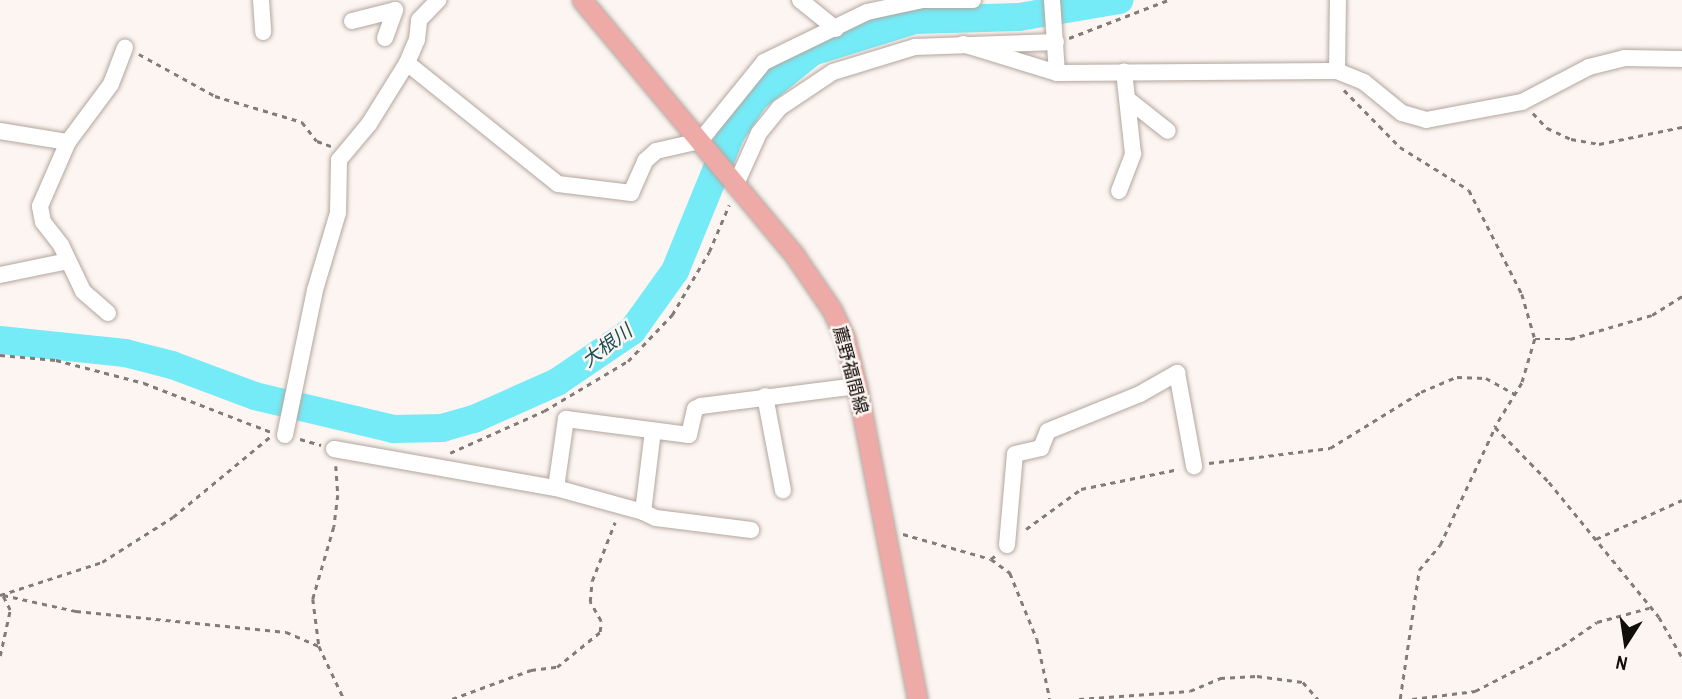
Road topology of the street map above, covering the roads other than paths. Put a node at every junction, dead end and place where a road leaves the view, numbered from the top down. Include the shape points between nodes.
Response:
1 (261, 0) edge
2 (438, 0) edge
3 (582, 0) edge
4 (800, 0) edge
5 (924, 0) edge
6 (973, 0) edge
7 (1052, 0) edge
8 (1338, 0) edge
9 (393, 5) edge
10 (419, 20) junction
11 (352, 21) dead end
12 (836, 29) junction
13 (263, 32) dead end
14 (385, 38) dead end
15 (1056, 42) junction
16 (963, 44) junction
17 (125, 48) road end
18 (1682, 59) edge
19 (407, 63) junction
20 (1124, 71) junction
21 (1337, 71) junction
22 (1057, 73) junction
23 (1130, 101) junction
24 (0, 131) edge
25 (1168, 131) dead end
26 (68, 142) junction
27 (704, 146) junction
28 (736, 184) junction
29 (1119, 191) dead end
30 (68, 261) junction
31 (0, 275) edge
32 (108, 313) dead end
33 (857, 386) junction
34 (765, 396) junction
35 (653, 431) junction
36 (280, 434) road end
37 (334, 449) road end
38 (1194, 466) road end
39 (556, 488) junction
40 (783, 490) dead end
41 (643, 512) junction
42 (751, 530) dead end
43 (1007, 545) road end
44 (917, 699) edge

1 - 13 street
2 - 10 street
3 - 27 main road, 薦野福間線
4 - 12 street
5 - 6 street
5 - 12 street via 867,12
7 - 15 street
8 - 21 street
9 - 10 street
9 - 11 street
9 - 14 street
10 - 19 street
12 - 27 street via 764,62
15 - 16 street
15 - 22 street
16 - 22 street
16 - 28 street via 915,47 854,64 809,85 779,108 759,133
17 - 26 street via 111,84
18 - 21 street via 1623,58 1589,67 1522,102 1426,120 1402,113 1364,82
19 - 27 street via 558,184 631,193 645,161 656,151
19 - 36 street via 369,124 345,150 337,174 338,214
20 - 21 street
20 - 22 street
20 - 23 street
23 - 25 street
23 - 29 street via 1133,154
24 - 26 street
26 - 30 street via 40,206 43,222
27 - 28 main road, 薦野福間線
28 - 33 main road, 薦野福間線 via 832,310 845,338
30 - 31 street
30 - 32 street via 83,291
33 - 34 street
33 - 44 main road, 薦野福間線
34 - 35 street via 695,409 689,435
34 - 40 street
35 - 39 street via 566,419
35 - 41 street
37 - 39 street
38 - 43 street via 1177,373 1140,394 1048,432 1041,448 1015,454
39 - 41 street
41 - 42 street via 656,518

